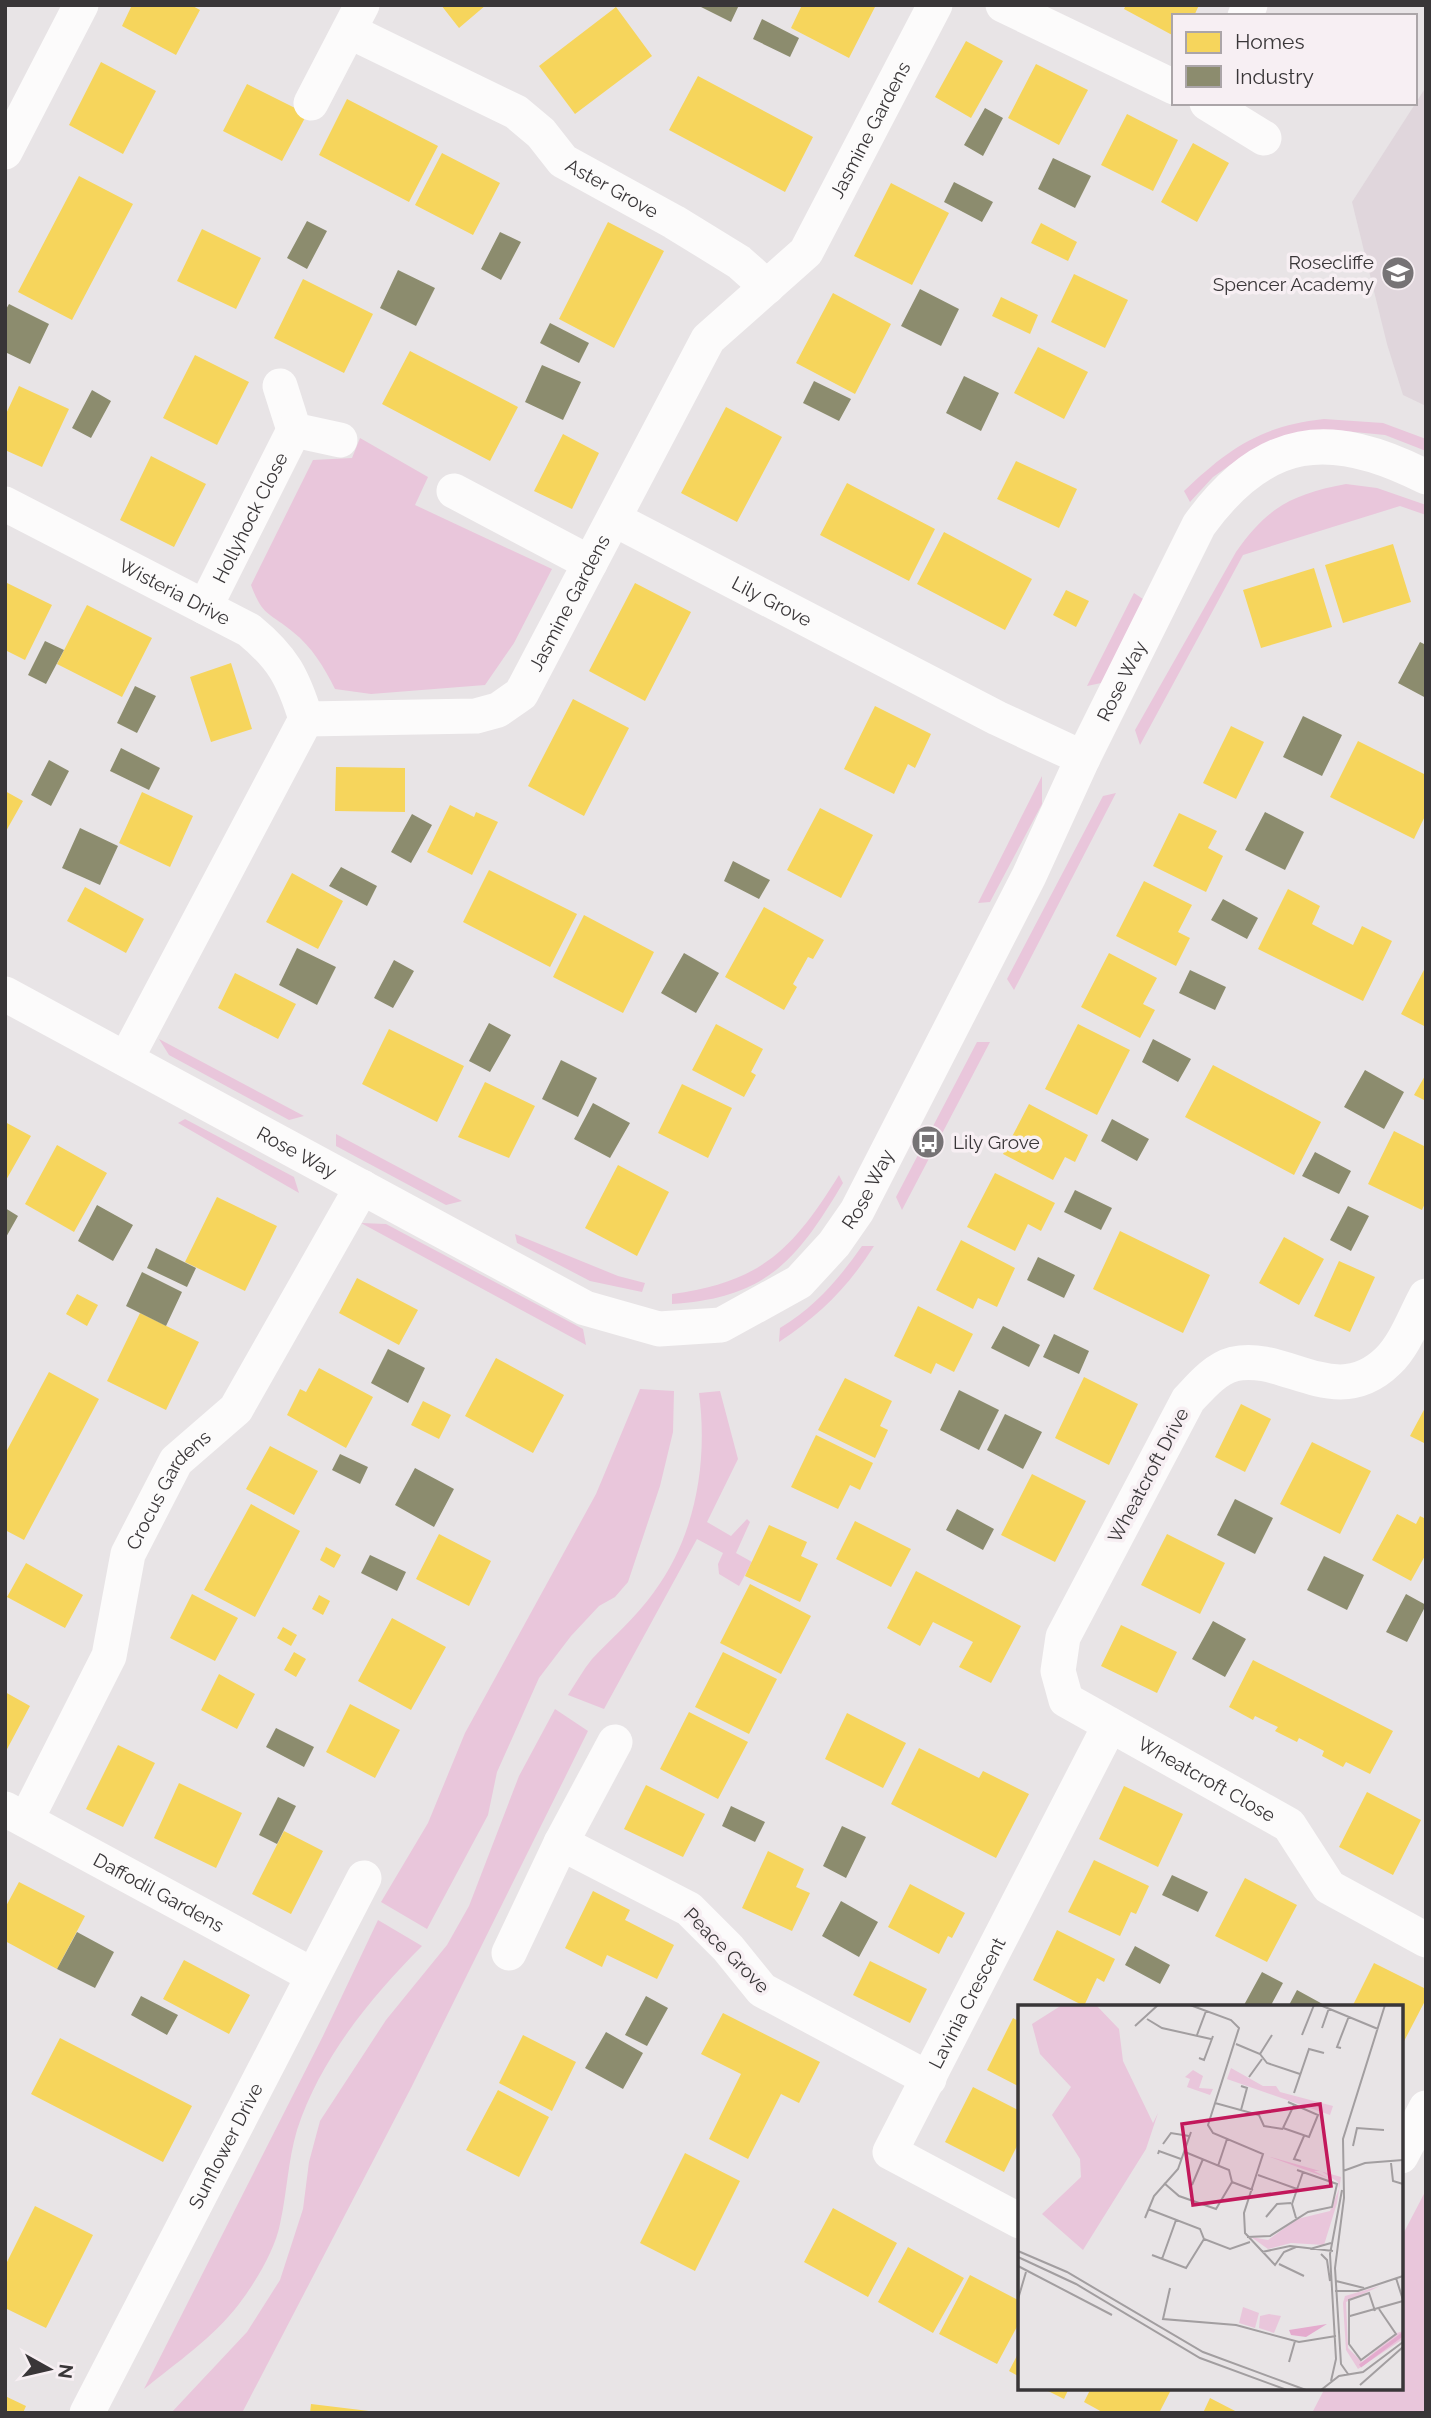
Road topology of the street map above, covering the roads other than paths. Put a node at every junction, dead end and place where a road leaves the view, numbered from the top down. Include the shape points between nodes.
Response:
1 (81, 5) edge
2 (935, 5) edge
3 (1003, 5) edge
4 (356, 18) edge
5 (1172, 86) edge
6 (311, 103) dead end
7 (1210, 105) edge
8 (1264, 138) dead end
9 (5, 152) edge
10 (766, 287) junction
11 (280, 386) dead end
12 (295, 430) junction
13 (340, 440) dead end
14 (1426, 477) edge
15 (454, 491) dead end
16 (5, 504) edge
17 (614, 519) junction
18 (590, 563) junction
19 (205, 607) junction
20 (306, 719) junction
21 (1083, 758) junction
22 (5, 994) edge
23 (126, 1059) junction
24 (362, 1187) junction
25 (1426, 1296) edge
26 (1110, 1725) junction
27 (615, 1742) dead end
28 (15, 1814) edge
29 (561, 1843) junction
30 (364, 1878) dead end
31 (1426, 1940) edge
32 (509, 1953) dead end
33 (312, 1975) junction
34 (929, 2079) junction
35 (1426, 2108) edge
36 (1403, 2152) edge
37 (1018, 2220) edge
38 (87, 2413) edge

1 - 9 street
2 - 10 street, Jasmine Gardens via 806,252
3 - 5 street
4 - 6 street, Aster Grove
4 - 10 street, Aster Grove via 516,112 541,132 563,161 674,222 738,262
7 - 8 street
10 - 17 street, Jasmine Gardens via 708,340
11 - 12 street
12 - 13 street
12 - 19 street, Hollyhock Close
14 - 21 street, Rose Way via 1352,448 1303,447 1272,457 1245,474 1222,494 1199,525
15 - 18 street
16 - 19 street, Wisteria Drive
17 - 18 street, Jasmine Gardens
17 - 21 street, Lily Grove
18 - 20 street, Jasmine Gardens via 521,695 498,710 476,716
19 - 20 street, Wisteria Drive via 249,630 274,651 293,679
20 - 23 street
21 - 24 street, Rose Way via 1029,876 857,1211 799,1283 721,1325 659,1329 585,1308
22 - 23 street, Rose Way
23 - 24 street, Rose Way
24 - 28 street, Crocus Gardens via 236,1409 176,1461 128,1554 109,1656
25 - 26 street, Wheatcroft Drive via 1387,1363 1356,1380 1318,1381 1272,1365 1235,1364 1210,1377 1188,1400 1063,1637 1058,1671 1066,1700
26 - 31 street, Wheatcroft Close via 1289,1825 1329,1887
26 - 34 street, Lavinia Crescent
27 - 29 street
28 - 33 street, Daffodil Gardens
29 - 32 street
29 - 34 street, Peace Grove via 689,1909 729,1948 762,1990
30 - 33 street, Sunflower Drive
33 - 38 street, Sunflower Drive
34 - 37 street, Lavinia Crescent via 890,2152
35 - 36 street

